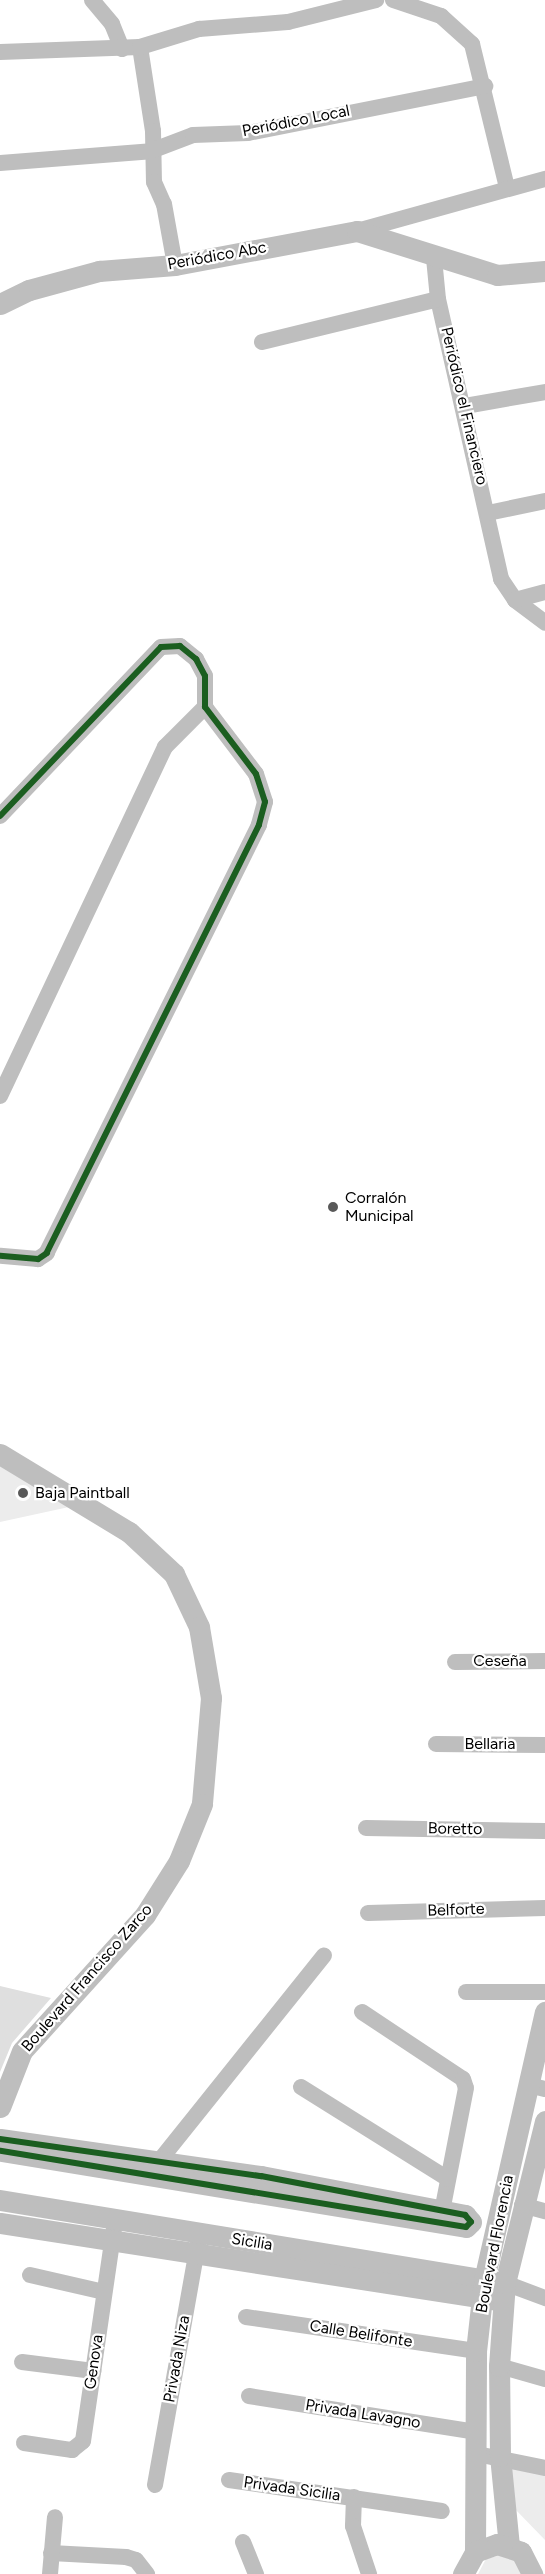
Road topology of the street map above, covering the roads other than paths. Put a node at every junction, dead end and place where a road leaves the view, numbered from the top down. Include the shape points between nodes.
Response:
1 (92, 0) edge
2 (376, 0) edge
3 (393, 0) edge
4 (140, 47) junction
5 (122, 49) junction
6 (0, 52) edge
7 (485, 86) junction
8 (151, 151) junction
9 (0, 163) edge
10 (545, 179) edge
11 (507, 188) junction
12 (357, 231) junction
13 (434, 258) junction
14 (175, 265) junction
15 (545, 271) edge
16 (438, 299) junction
17 (0, 304) edge
18 (262, 342) dead end
19 (545, 392) edge
20 (465, 406) junction
21 (545, 501) edge
22 (488, 513) junction
23 (545, 592) edge
24 (515, 600) junction
25 (545, 623) edge
26 (205, 707) junction
27 (0, 816) edge
28 (0, 1096) edge
29 (0, 1256) edge
30 (0, 1454) edge
31 (545, 1661) edge
32 (455, 1662) dead end
33 (436, 1744) dead end
34 (545, 1745) edge
35 (366, 1828) dead end
36 (545, 1831) edge
37 (545, 1908) edge
38 (368, 1913) dead end
39 (324, 1955) dead end
40 (466, 1992) dead end
41 (545, 1992) edge
42 (362, 2012) dead end
43 (545, 2012) edge
44 (301, 2087) dead end
45 (537, 2087) edge
46 (0, 2107) edge
47 (545, 2121) edge
48 (0, 2139) edge
49 (0, 2151) edge
50 (154, 2167) junction
51 (448, 2179) junction
52 (0, 2200) edge
53 (522, 2205) junction
54 (545, 2211) edge
55 (441, 2217) joint
56 (116, 2219) junction
57 (0, 2223) edge
58 (112, 2240) junction
59 (198, 2243) junction
60 (30, 2275) dead end
61 (499, 2290) junction
62 (104, 2292) junction
63 (545, 2298) edge
64 (246, 2317) dead end
65 (476, 2351) junction
66 (22, 2362) dead end
67 (499, 2366) junction
68 (93, 2371) junction
69 (545, 2379) edge
70 (249, 2396) dead end
71 (477, 2432) junction
72 (24, 2443) dead end
73 (477, 2454) junction
74 (500, 2456) junction
75 (545, 2468) edge
76 (229, 2480) dead end
77 (155, 2485) dead end
78 (354, 2497) junction
79 (442, 2511) dead end
80 (55, 2517) dead end
81 (243, 2542) dead end
82 (509, 2546) junction
83 (475, 2552) junction
84 (51, 2553) junction
85 (535, 2566) edge
86 (50, 2574) edge
87 (147, 2574) edge
88 (256, 2574) edge
89 (369, 2574) edge
90 (463, 2574) edge

1 - 5 street via 112,24
2 - 4 street via 288,22 199,29
3 - 7 street via 422,7 459,29 472,44
4 - 5 street
4 - 8 street via 153,131
5 - 6 street
7 - 8 street, Periódico Local via 248,133 193,135
7 - 11 street
8 - 9 street, Periódico Local
8 - 14 street
10 - 11 street
11 - 12 street
12 - 13 street, Periódico Abc
12 - 14 street, Periódico Abc
13 - 15 street, Periódico Abc via 497,275
13 - 16 street
14 - 17 street, Periódico Abc via 66,278
16 - 18 street
16 - 20 street, Periódico el Financiero
19 - 20 street
20 - 22 street, Periódico el Financiero
21 - 22 street
22 - 24 street, Periódico el Financiero via 501,579
23 - 24 street
24 - 25 street
26 - 27 street via 205,676 196,659 180,646 161,647
26 - 28 street via 165,747
26 - 29 street via 256,774 265,802 260,825 47,1253 38,1259
30 - 46 street, Boulevard Francisco Zarco via 129,1532 174,1575 200,1627 211,1708 202,1804 179,1861 145,1915 26,2045
31 - 32 street, Ceseña
33 - 34 street, Bellaria
35 - 36 street, Boretto
37 - 38 street, Belforte
39 - 50 street
40 - 41 street
42 - 51 street via 464,2079
43 - 45 street, Boulevard Florencia
44 - 51 street
45 - 61 street, Boulevard Florencia
47 - 53 street, Boulevard Florencia
48 - 50 street
49 - 50 street
50 - 55 street
51 - 55 street
52 - 56 street, Sicilia
53 - 54 street
53 - 61 street, Boulevard Florencia
56 - 58 street, Genova
56 - 59 street, Sicilia
57 - 58 street, Sicilia
58 - 59 street, Sicilia
58 - 62 street, Genova
59 - 61 street, Sicilia
59 - 77 street, Privada Niza
60 - 62 street
61 - 63 street
61 - 65 street, Boulevard Florencia
61 - 67 street, Boulevard Florencia
62 - 68 street, Genova
64 - 65 street, Calle Belifonte
65 - 71 street, Boulevard Florencia
66 - 68 street
67 - 69 street
67 - 74 street, Boulevard Florencia
68 - 72 street, Genova via 81,2445 72,2450
70 - 71 street, Privada Lavagno
71 - 73 street, Boulevard Florencia
73 - 74 street
73 - 83 street, Boulevard Florencia
74 - 75 street
74 - 82 street, Boulevard Florencia
76 - 78 street, Privada Sicilia
78 - 79 street, Privada Sicilia
78 - 89 street, Privada Sicilia via 353,2526
80 - 84 street
81 - 88 street
82 - 83 street via 491,2545
82 - 85 street
83 - 90 street
84 - 86 street
84 - 87 street via 126,2557 136,2560

